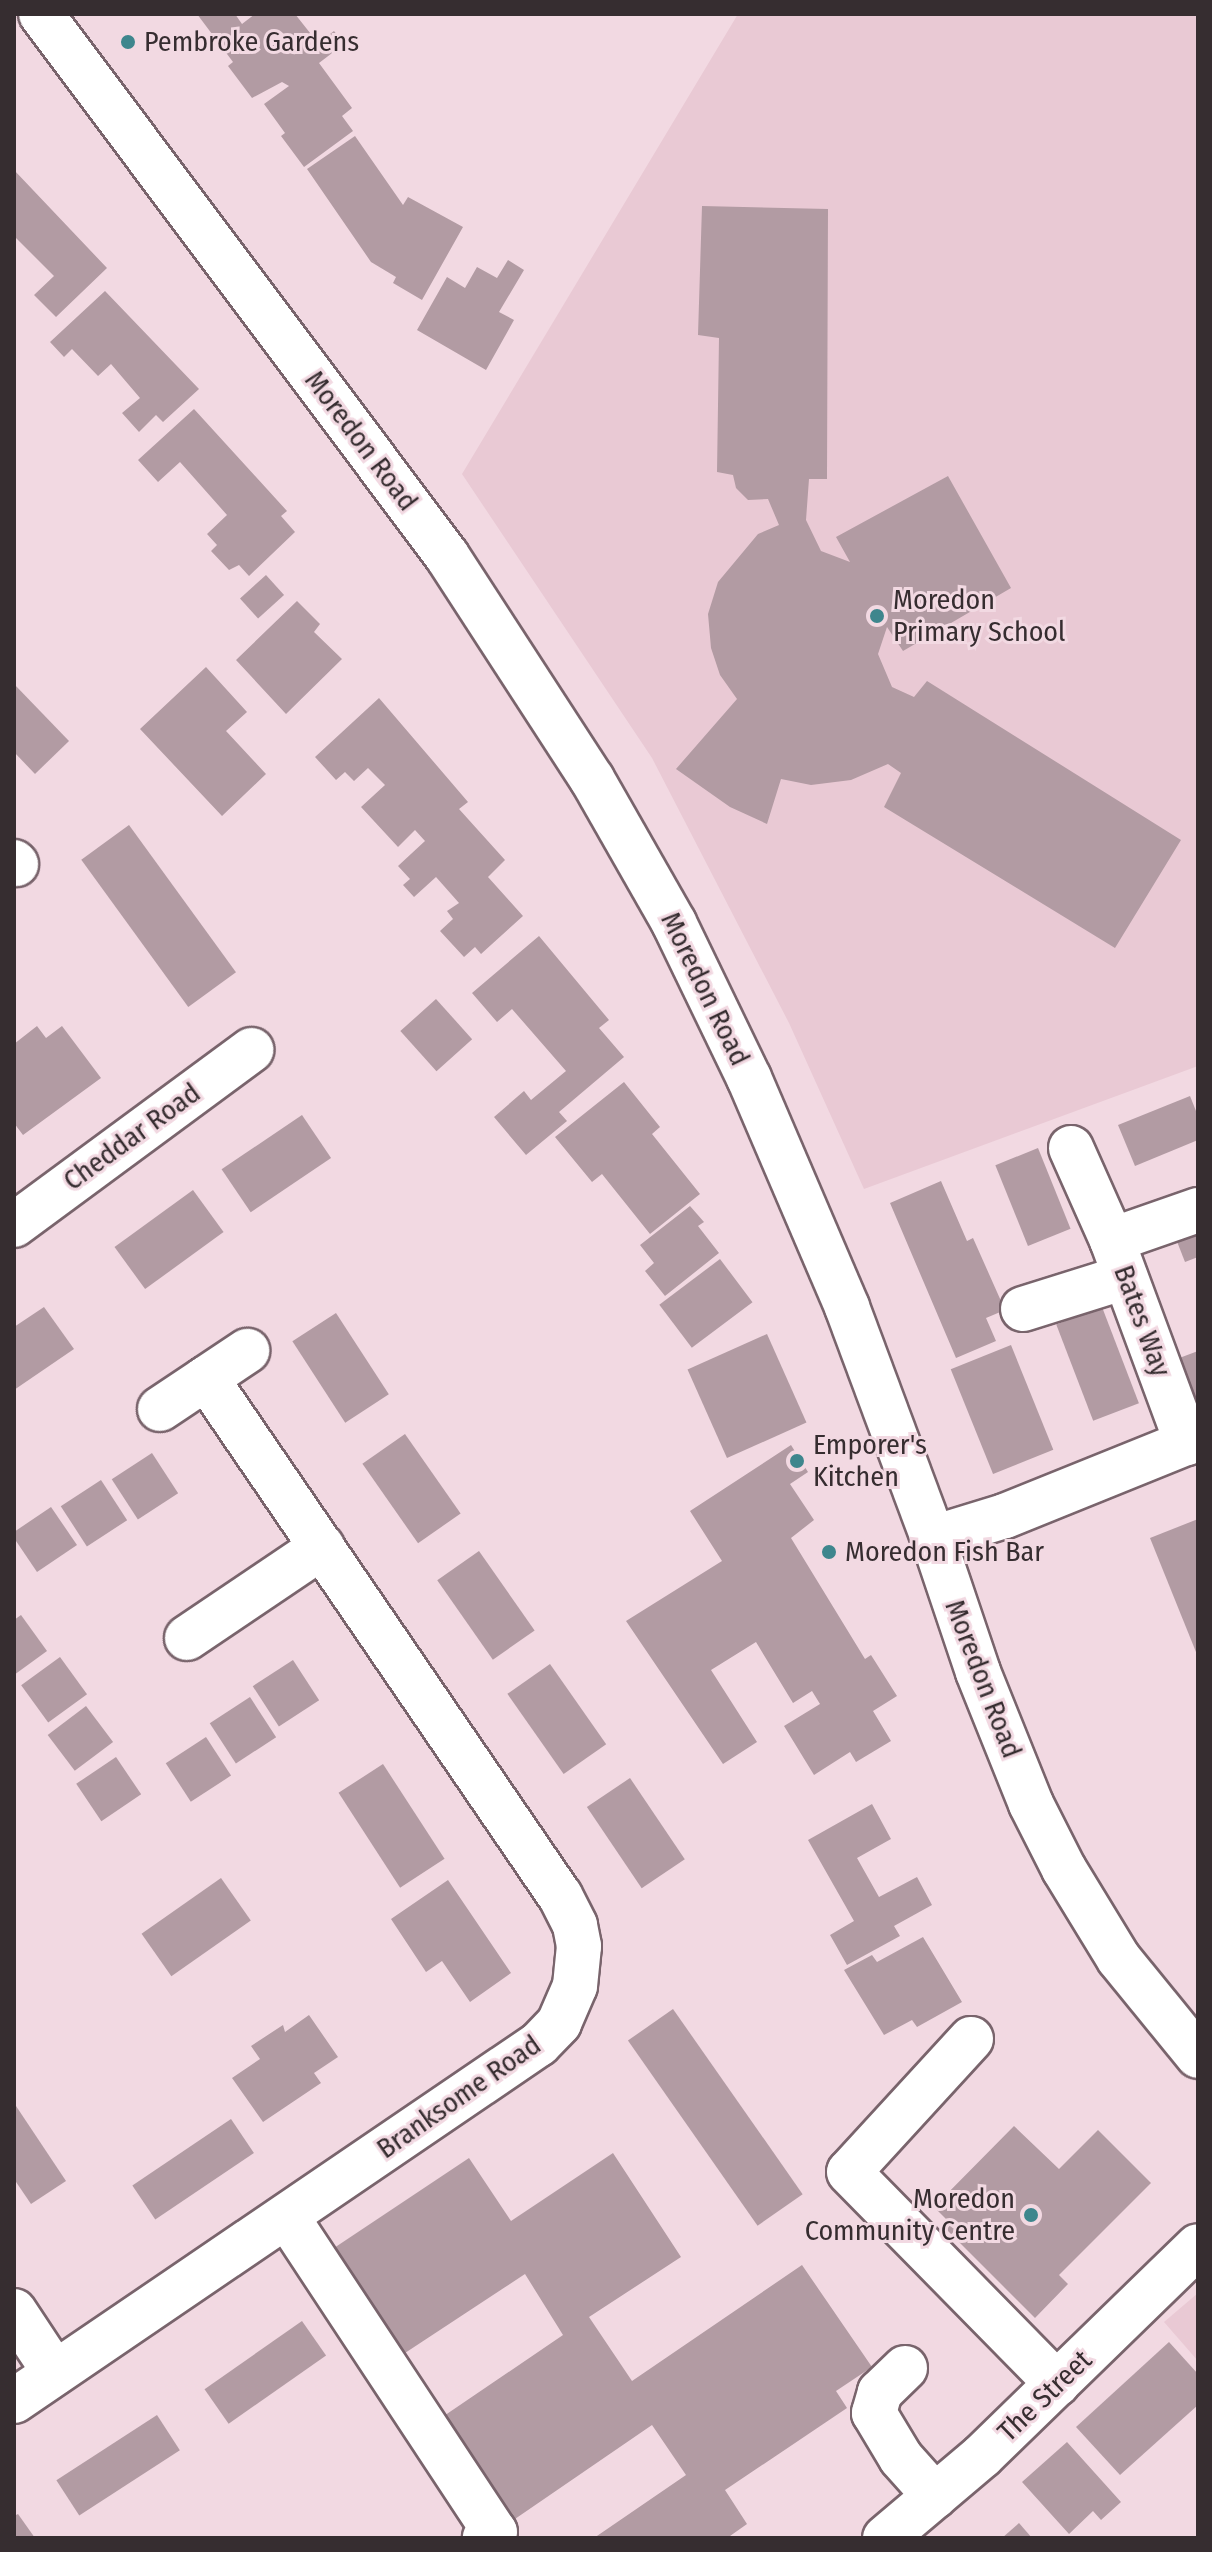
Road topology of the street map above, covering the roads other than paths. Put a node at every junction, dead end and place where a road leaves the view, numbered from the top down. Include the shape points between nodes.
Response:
1 (41, 14) edge
2 (251, 1050) dead end
3 (1071, 1148) dead end
4 (1198, 1210) edge
5 (14, 1225) edge
6 (1118, 1259) junction
7 (1023, 1309) dead end
8 (247, 1351) dead end
9 (206, 1378) junction
10 (160, 1409) dead end
11 (1192, 1440) edge
12 (933, 1538) junction
13 (322, 1547) junction
14 (187, 1638) dead end
15 (971, 2039) dead end
16 (1198, 2056) edge
17 (287, 2217) junction
18 (1198, 2246) edge
19 (14, 2311) edge
20 (905, 2368) dead end
21 (55, 2373) junction
22 (1057, 2384) junction
23 (14, 2401) edge
24 (935, 2496) junction
25 (485, 2538) edge
26 (885, 2538) edge

1 - 12 street, Moredon Road via 447,556 592,779 674,923 749,1078 847,1307
2 - 5 street, Cheddar Road
3 - 6 street
4 - 6 street, Bates Way
6 - 7 street
6 - 11 street, Bates Way
8 - 9 street
9 - 10 street
9 - 13 street, Branksome Road
11 - 12 street, Bates Way via 1005,1516
12 - 16 street, Moredon Road via 999,1727 1064,1869 1119,1959
13 - 14 street
13 - 17 street, Branksome Road via 560,1896 575,1925 579,1965 563,2016 539,2044
15 - 22 street via 849,2172
17 - 21 street, Branksome Road
17 - 25 street via 495,2532
18 - 22 street, The Street
19 - 21 street
20 - 24 street via 880,2392 874,2413 901,2458
21 - 23 street, Branksome Road
22 - 24 street, The Street
24 - 26 street, The Street

